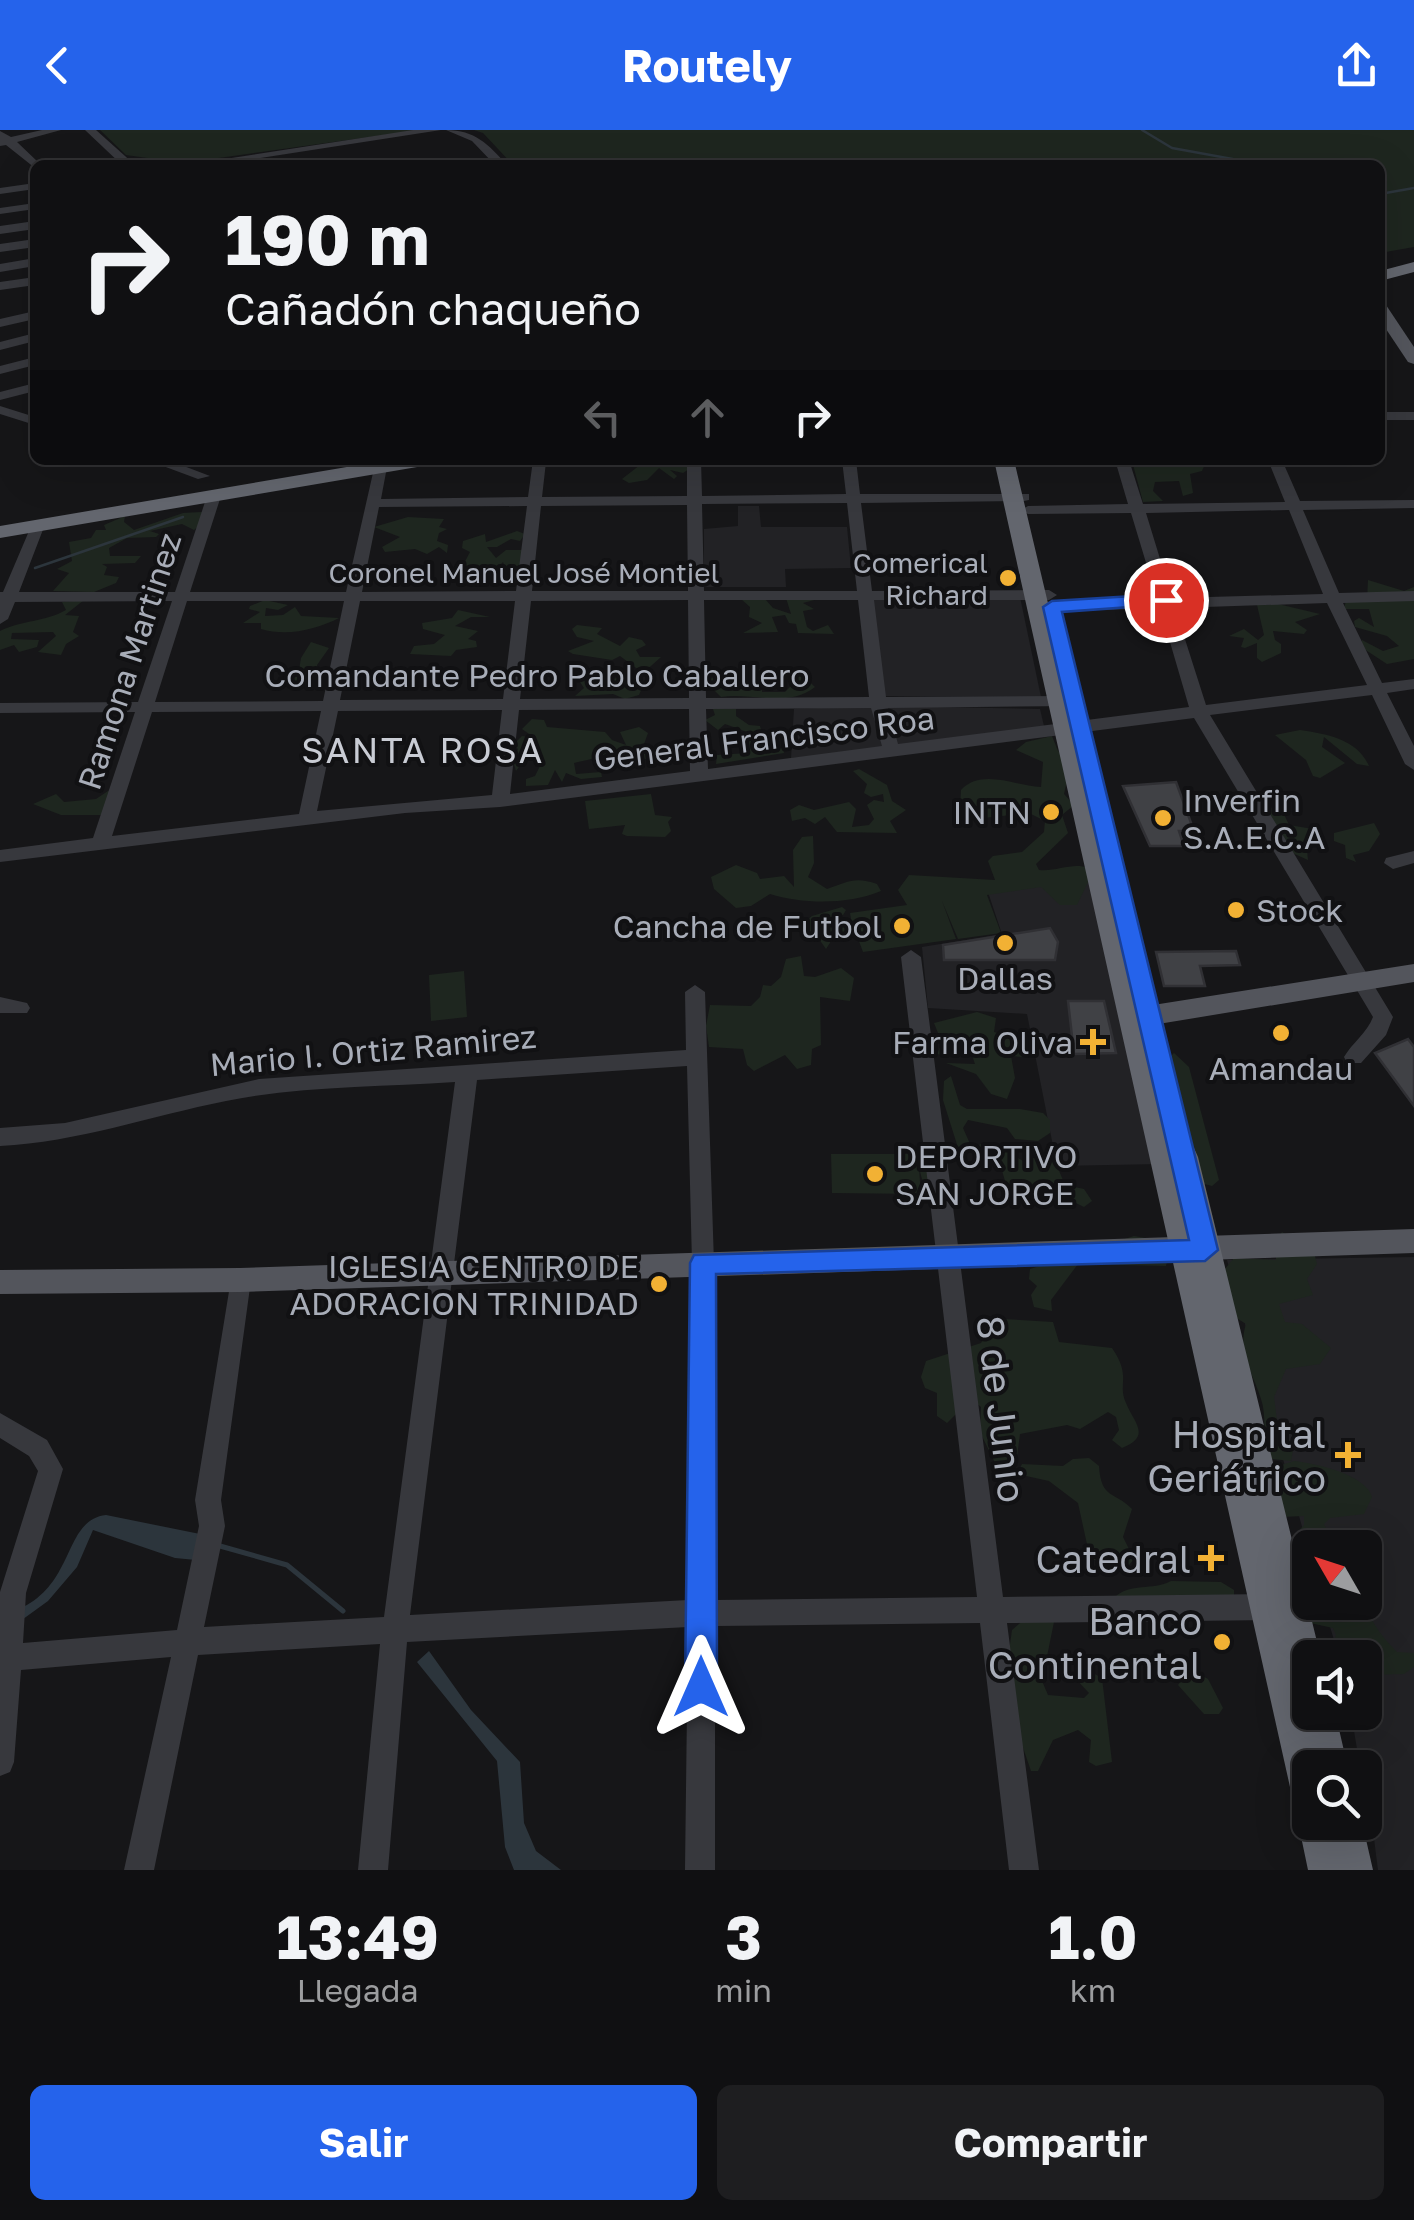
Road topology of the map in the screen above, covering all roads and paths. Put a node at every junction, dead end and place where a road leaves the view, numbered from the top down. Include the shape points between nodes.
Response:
1 (56, 130) edge
2 (90, 130) edge
3 (436, 130) edge
4 (452, 130) edge
5 (3, 139) edge
6 (125, 160) edge
7 (228, 160) edge
8 (496, 160) edge
9 (30, 162) edge
10 (30, 187) edge
11 (0, 190) edge
12 (30, 207) edge
13 (0, 211) edge
14 (30, 226) edge
15 (0, 230) edge
16 (30, 244) edge
17 (0, 248) edge
18 (1412, 262) edge
19 (30, 263) edge
20 (1385, 265) edge
21 (0, 268) edge
22 (1385, 282) edge
23 (0, 286) edge
24 (30, 287) edge
25 (17, 301) junction
26 (1385, 303) edge
27 (30, 311) edge
28 (1385, 315) edge
29 (0, 323) edge
30 (30, 338) edge
31 (0, 346) edge
32 (1412, 350) edge
33 (30, 362) edge
34 (0, 371) edge
35 (6, 394) edge
36 (0, 410) edge
37 (1385, 416) edge
38 (1414, 416) edge
39 (30, 420) edge
40 (165, 465) edge
41 (196, 465) edge
42 (297, 465) edge
43 (333, 465) edge
44 (376, 465) edge
45 (378, 465) edge
46 (384, 465) edge
47 (538, 465) edge
48 (694, 465) edge
49 (850, 465) edge
50 (1006, 465) edge
51 (1017, 465) edge
52 (1124, 465) edge
53 (1277, 465) edge
54 (207, 485) junction
55 (694, 499) junction
56 (854, 499) junction
57 (532, 500) junction
58 (1021, 502) junction
59 (372, 503) junction
60 (1414, 504) edge
61 (1295, 508) junction
62 (1138, 511) junction
63 (79, 513) junction
64 (0, 519) edge
65 (37, 527) junction
66 (0, 532) edge
67 (863, 594) junction
68 (521, 596) junction
69 (1414, 596) edge
70 (5, 597) edge
71 (354, 597) junction
72 (693, 597) junction
73 (180, 598) junction
74 (1333, 598) junction
75 (1166, 600) junction
76 (1044, 601) junction
77 (0, 618) edge
78 (1414, 684) edge
79 (1376, 689) junction
80 (878, 702) junction
81 (699, 704) junction
82 (513, 706) junction
83 (328, 707) junction
84 (0, 708) edge
85 (146, 708) junction
86 (1199, 711) junction
87 (1068, 714) junction
88 (892, 752) junction
89 (1414, 764) edge
90 (698, 776) junction
91 (500, 801) junction
92 (307, 818) junction
93 (102, 842) junction
94 (0, 856) edge
95 (1414, 856) edge
96 (1392, 863) dead end
97 (911, 957) dead end
98 (1414, 973) edge
99 (1414, 982) edge
100 (1366, 986) junction
101 (694, 992) dead end
102 (1144, 1023) junction
103 (695, 1057) junction
104 (1354, 1057) dead end
105 (467, 1073) junction
106 (0, 1137) edge
107 (1414, 1241) edge
108 (1196, 1251) junction
109 (944, 1256) junction
110 (703, 1263) junction
111 (441, 1272) junction
112 (240, 1280) junction
113 (0, 1282) edge
114 (0, 1424) edge
115 (1280, 1607) junction
116 (991, 1611) junction
117 (702, 1614) junction
118 (395, 1631) junction
119 (1292, 1640) edge
120 (188, 1642) junction
121 (6, 1654) edge
122 (1304, 1750) edge
123 (0, 1762) edge
124 (1322, 1840) edge
125 (1346, 1840) edge
126 (138, 1870) edge
127 (372, 1870) edge
128 (700, 1870) edge
129 (1024, 1870) edge
130 (1328, 1870) edge
131 (1353, 1870) edge

1 - 5 street
2 - 6 street
3 - 7 street
4 - 8 street via 476,139
5 - 9 street
10 - 11 street
12 - 13 street
14 - 15 street
16 - 17 street
18 - 20 highway
18 - 22 highway
19 - 21 street
23 - 25 street
24 - 25 street
25 - 27 street
25 - 29 street
26 - 32 main road
28 - 32 main road
30 - 31 street
33 - 34 street
34 - 35 street
36 - 39 street
37 - 38 street
40 - 54 street
41 - 54 street
42 - 54 highway
43 - 63 highway
44 - 54 highway
45 - 63 highway
46 - 59 street
47 - 57 street
48 - 55 street
49 - 56 street
50 - 58 highway
51 - 58 highway
52 - 62 street
53 - 61 street
54 - 64 highway
54 - 65 highway
54 - 73 street, Ramona Martinez
55 - 56 street
55 - 57 street
55 - 72 street
56 - 58 street
56 - 67 street
57 - 59 street
57 - 68 street
58 - 62 street
58 - 76 highway
59 - 71 street
60 - 61 street
61 - 62 street
61 - 74 street
62 - 75 street
63 - 64 highway
63 - 66 highway
65 - 66 highway
65 - 70 street
67 - 72 street, Coronel Manuel José Montiel
67 - 76 street, Coronel Manuel José Montiel
67 - 80 street
68 - 71 street, Coronel Manuel José Montiel
68 - 72 street, Coronel Manuel José Montiel
68 - 82 street
69 - 74 street, Coronel Manuel José Montiel
70 - 73 street, Coronel Manuel José Montiel
70 - 77 street
71 - 73 street, Coronel Manuel José Montiel
71 - 83 street
72 - 81 street
73 - 85 street, Ramona Martinez
74 - 75 street, Coronel Manuel José Montiel
74 - 79 street
75 - 76 street, Coronel Manuel José Montiel
75 - 86 street
76 - 87 highway
78 - 79 street, General Francisco Roa
79 - 86 street, General Francisco Roa
79 - 89 street
80 - 81 street, Comandante Pedro Pablo Caballero
80 - 87 street, Comandante Pedro Pablo Caballero
80 - 88 street
81 - 82 street, Comandante Pedro Pablo Caballero
81 - 90 street
82 - 83 street, Comandante Pedro Pablo Caballero
82 - 91 street
83 - 85 street, Comandante Pedro Pablo Caballero
83 - 92 street
84 - 85 street, Comandante Pedro Pablo Caballero
85 - 93 street, Ramona Martinez
86 - 87 street, General Francisco Roa
86 - 100 street
87 - 88 street, General Francisco Roa
87 - 102 highway
88 - 90 street, General Francisco Roa
90 - 91 street, General Francisco Roa
91 - 92 street, General Francisco Roa
92 - 93 street, General Francisco Roa
93 - 94 street, General Francisco Roa
95 - 96 street
97 - 109 street, 8 de Junio
98 - 100 main road
99 - 100 main road
100 - 102 main road
100 - 104 street via 1383,1016 1380,1029
101 - 103 street
102 - 108 highway
103 - 105 street, Mario I. Ortiz Ramirez
103 - 110 street
105 - 106 street, Mario I. Ortiz Ramirez via 218,1092 75,1129
105 - 111 street
107 - 108 main road
108 - 109 main road
108 - 115 highway
109 - 110 main road
109 - 116 street, 8 de Junio
110 - 111 main road
110 - 117 street
111 - 112 main road
111 - 118 street
112 - 113 main road
112 - 120 street via 208,1500 212,1526
114 - 121 street via 38,1448 51,1469 13,1593
115 - 116 street
115 - 119 highway
115 - 122 highway
116 - 117 street
116 - 129 street, 8 de Junio
117 - 118 street
117 - 128 street
118 - 120 street
118 - 127 street
120 - 121 street
120 - 126 street
121 - 123 street
124 - 130 highway
125 - 131 highway

